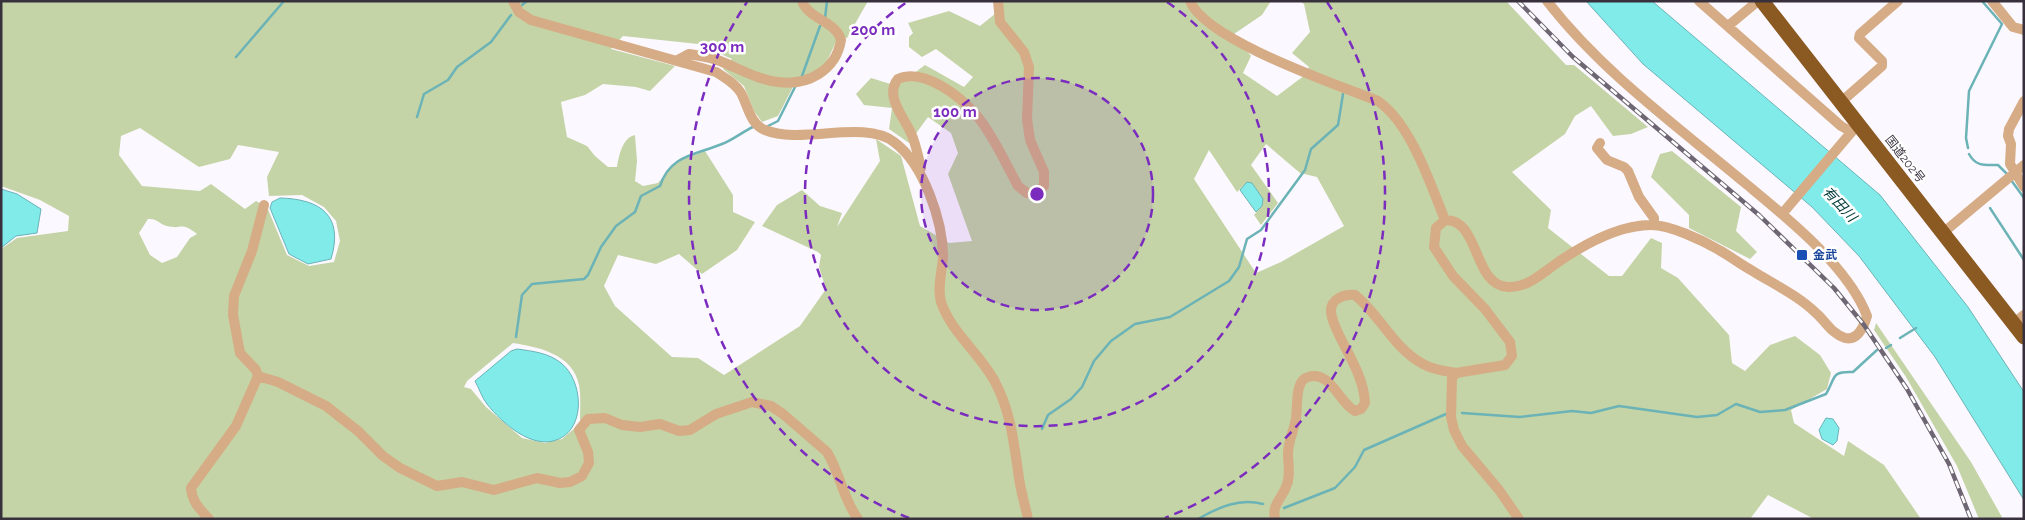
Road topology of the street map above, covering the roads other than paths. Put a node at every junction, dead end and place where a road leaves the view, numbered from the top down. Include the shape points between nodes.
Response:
1 (513, 1) edge
2 (802, 1) edge
3 (998, 1) edge
4 (1190, 1) edge
5 (1547, 1) edge
6 (1699, 1) edge
7 (1760, 1) edge
8 (1898, 1) edge
9 (1992, 1) edge
10 (1728, 26) junction
11 (2024, 30) edge
12 (678, 60) junction
13 (2024, 101) edge
14 (1841, 102) junction
15 (1855, 128) junction
16 (1600, 143) dead end
17 (2024, 165) edge
18 (918, 172) junction
19 (2010, 174) junction
20 (2024, 187) edge
21 (264, 205) dead end
22 (1782, 214) junction
23 (1445, 220) junction
24 (1654, 225) junction
25 (1944, 232) junction
26 (2019, 319) edge
27 (2024, 337) edge
28 (1456, 373) junction
29 (258, 376) junction
30 (209, 519) edge
31 (858, 519) edge
32 (1028, 519) edge
33 (1275, 519) edge
34 (1519, 519) edge

1 - 12 street via 519,12 531,20
2 - 12 street via 805,8 836,30 841,40 829,67 821,74 801,82 777,82 717,60 690,54
3 - 18 street via 1000,22 1024,52 1029,67 1027,119 1030,140 1044,172 1044,186 1034,194 1018,186 979,117 940,87 925,78 911,75 898,79 892,91 912,134 921,168
4 - 23 street via 1213,25 1250,48 1386,107 1398,120 1412,145
5 - 22 street via 1604,64
6 - 10 street
7 - 10 street
7 - 14 highway, 国道202号
8 - 14 street via 1858,38 1882,61 1882,66
9 - 11 street via 2013,27
10 - 15 street via 1841,126
12 - 18 street via 716,72 731,81 741,93 753,120 762,129 794,136 825,133 881,135 905,151
13 - 19 street via 2009,129
14 - 15 highway, 国道202号
15 - 22 street
15 - 25 highway, 国道202号
16 - 24 street via 1597,148 1607,160 1628,171 1639,197 1654,218
17 - 19 street
18 - 32 street via 940,227 943,257 940,300 955,329 982,360 1004,400
19 - 20 street
19 - 25 street
21 - 29 street via 252,251 234,296 233,315 240,352
22 - 24 street via 1811,240 1858,298 1867,316 1854,338 1846,338 1829,329 1804,302 1718,249 1696,238
23 - 24 street via 1458,223 1466,230 1482,266 1493,280 1506,287 1524,286 1575,251 1619,231
23 - 28 street via 1436,228 1434,247 1453,276 1510,342 1512,349 1505,365
25 - 26 highway, 国道202号
26 - 27 highway, 国道202号
28 - 33 street via 1418,361 1400,345 1366,303 1355,295 1341,296 1330,311 1354,364 1365,402 1361,409 1355,410 1329,382 1316,376 1302,380 1288,451 1289,475 1286,488 1274,505
28 - 34 street via 1451,386 1454,430 1462,446
29 - 30 street via 236,426 191,488 196,505
29 - 31 street via 278,382 326,406 358,431 382,456 437,486 462,482 494,490 537,478 560,483 582,476 589,463 579,430 588,419 605,418 640,428 660,424 679,431 690,430 716,414 752,402 771,406 827,452

